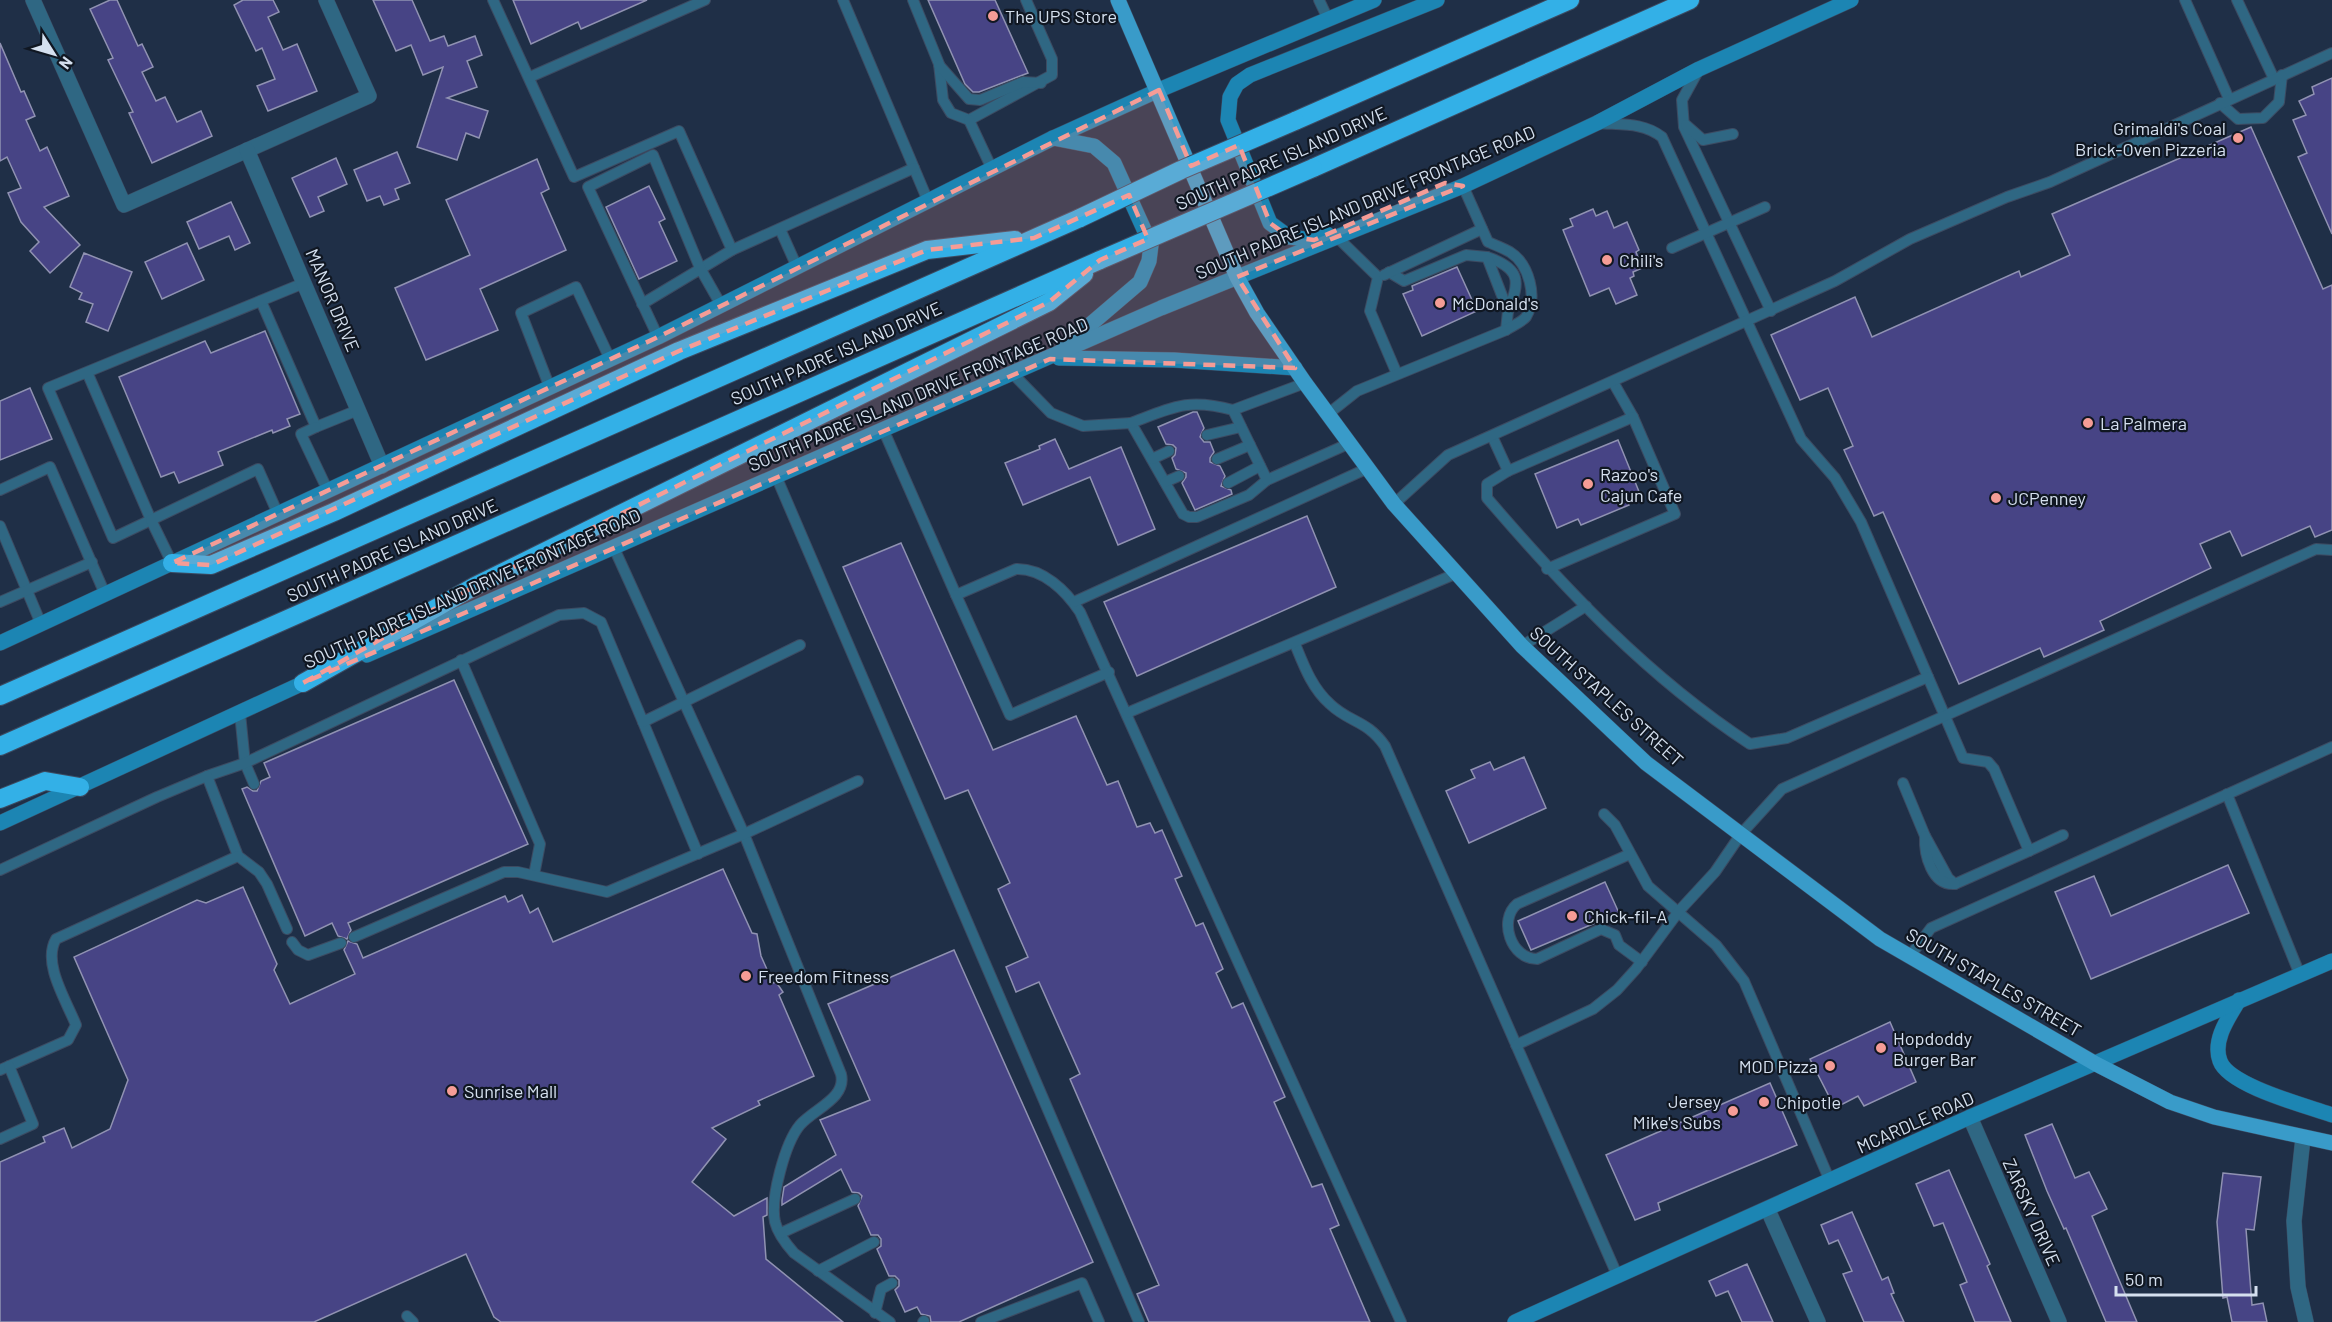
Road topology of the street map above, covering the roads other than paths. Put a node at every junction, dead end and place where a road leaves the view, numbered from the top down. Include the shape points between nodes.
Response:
1 (33, 0) edge
2 (326, 0) edge
3 (493, 0) edge
4 (705, 0) edge
5 (843, 0) edge
6 (913, 0) edge
7 (1026, 0) edge
8 (1118, 0) edge
9 (1319, 0) edge
10 (1437, 0) edge
11 (1570, 0) edge
12 (1690, 0) edge
13 (1851, 0) edge
14 (2185, 0) edge
15 (2237, 0) edge
16 (1370, 1) edge
17 (1328, 19) junction
18 (2332, 53) edge
19 (939, 64) junction
20 (1699, 69) junction
21 (530, 77) junction
22 (2278, 77) junction
23 (1041, 83) junction
24 (1159, 90) junction
25 (2225, 101) junction
26 (969, 120) junction
27 (1683, 122) junction
28 (1597, 123) junction
29 (1733, 134) dead end
30 (1053, 138) junction
31 (247, 150) junction
32 (914, 168) junction
33 (992, 169) junction
34 (1463, 186) junction
35 (928, 201) junction
36 (1765, 207) dead end
37 (1729, 223) junction
38 (780, 229) junction
39 (1482, 229) junction
40 (1707, 233) junction
41 (1034, 238) junction
42 (1338, 238) junction
43 (1672, 248) dead end
44 (732, 250) junction
45 (1487, 257) junction
46 (1100, 260) junction
47 (797, 267) junction
48 (700, 268) junction
49 (1389, 272) junction
50 (1237, 277) junction
51 (1378, 277) junction
52 (304, 284) junction
53 (261, 301) junction
54 (642, 304) junction
55 (721, 305) junction
56 (1508, 311) junction
57 (1771, 311) junction
58 (1748, 322) junction
59 (1506, 330) junction
60 (658, 337) junction
61 (610, 359) junction
62 (1050, 359) junction
63 (1295, 368) junction
64 (87, 372) junction
65 (1013, 374) junction
66 (1397, 374) junction
67 (1613, 382) junction
68 (1305, 383) junction
69 (550, 387) junction
70 (358, 410) junction
71 (1233, 410) junction
72 (1328, 414) junction
73 (1633, 417) junction
74 (1131, 423) junction
75 (316, 427) junction
76 (1241, 427) junction
77 (883, 429) junction
78 (1207, 435) dead end
79 (1492, 436) junction
80 (1348, 444) junction
81 (1250, 445) junction
82 (1169, 452) dead end
83 (1152, 459) junction
84 (1217, 459) dead end
85 (382, 466) junction
86 (1260, 466) junction
87 (1366, 469) junction
88 (1508, 471) junction
89 (776, 476) junction
90 (1179, 476) dead end
91 (1267, 480) junction
92 (1165, 482) junction
93 (1228, 483) dead end
94 (0, 490) edge
95 (328, 490) junction
96 (1190, 500) dead end
97 (1394, 504) junction
98 (1178, 505) junction
99 (278, 514) junction
100 (151, 520) junction
101 (0, 526) edge
102 (614, 548) junction
103 (2332, 550) edge
104 (92, 562) junction
105 (172, 563) junction
106 (1547, 568) junction
107 (1455, 574) junction
108 (26, 590) junction
109 (105, 594) junction
110 (956, 595) junction
111 (0, 602) edge
112 (1074, 602) junction
113 (1586, 606) junction
114 (40, 624) junction
115 (0, 643) edge
116 (1295, 644) junction
117 (800, 645) dead end
118 (1522, 646) junction
119 (461, 660) junction
120 (1109, 672) junction
121 (1928, 677) junction
122 (303, 683) junction
123 (0, 696) edge
124 (684, 702) junction
125 (240, 713) junction
126 (1127, 713) junction
127 (1945, 716) junction
128 (643, 722) junction
129 (0, 746) edge
130 (2332, 747) edge
131 (245, 763) junction
132 (207, 776) junction
133 (858, 781) dead end
134 (1903, 783) dead end
135 (254, 784) dead end
136 (80, 787) junction
137 (2227, 794) junction
138 (0, 799) edge
139 (1604, 814) dead end
140 (0, 823) edge
141 (744, 834) junction
142 (1741, 834) junction
143 (2063, 835) dead end
144 (2029, 851) junction
145 (698, 854) junction
146 (1630, 854) junction
147 (238, 856) junction
148 (0, 870) edge
149 (534, 876) junction
150 (1679, 911) junction
151 (287, 929) dead end
152 (354, 937) dead end
153 (292, 942) dead end
154 (341, 943) dead end
155 (1910, 956) junction
156 (2332, 961) edge
157 (1642, 962) junction
158 (2300, 975) junction
159 (2239, 1000) junction
160 (1516, 1045) junction
161 (2096, 1064) junction
162 (5, 1068) edge
163 (2332, 1115) edge
164 (1970, 1118) junction
165 (2303, 1138) junction
166 (0, 1139) edge
167 (2332, 1143) edge
168 (1830, 1182) junction
169 (855, 1199) dead end
170 (1768, 1210) junction
171 (781, 1233) junction
172 (874, 1242) dead end
173 (818, 1271) junction
174 (1618, 1277) junction
175 (892, 1283) dead end
176 (875, 1313) junction
177 (1536, 1318) edge
178 (984, 1321) edge
179 (890, 1322) edge
180 (1099, 1322) edge
181 (1139, 1322) edge
182 (1401, 1322) edge
183 (1515, 1322) edge
184 (1818, 1322) edge
185 (2059, 1322) edge
186 (2306, 1322) edge

1 - 31 street via 124,205
2 - 31 street via 369,96
3 - 21 lane
4 - 21 lane
5 - 32 lane
6 - 19 lane
7 - 23 lane via 1052,59 1052,75
8 - 24 main road, SOUTH STAPLES STREET
9 - 17 lane
10 - 34 main road via 1250,75 1230,97 1228,120 1270,223 1289,237 1314,240 1445,183
11 - 41 highway, SOUTH PADRE ISLAND DRIVE, bridge
12 - 46 highway, SOUTH PADRE ISLAND DRIVE, bridge
13 - 20 main road, SOUTH PADRE ISLAND DRIVE FRONTAGE ROAD
14 - 25 lane
15 - 22 lane
16 - 17 main road
17 - 24 main road
18 - 22 lane
19 - 23 lane via 969,99 980,100 1023,82
19 - 26 lane via 943,100 951,113
20 - 27 lane via 1682,100
20 - 28 main road, SOUTH PADRE ISLAND DRIVE FRONTAGE ROAD
21 - 44 lane via 574,177 679,131
22 - 25 lane
22 - 25 lane via 2279,102 2263,118 2238,119
23 - 26 lane
24 - 30 main road
24 - 50 main road, SOUTH STAPLES STREET
25 - 57 lane via 2050,182 2007,196 1910,239
26 - 33 lane
27 - 29 lane via 1703,140
27 - 37 lane
28 - 34 main road, SOUTH PADRE ISLAND DRIVE FRONTAGE ROAD
28 - 40 lane via 1638,125 1662,137
30 - 33 main road
30 - 62 main road via 1094,146 1114,163 1151,245 1140,282
31 - 52 street, MANOR DRIVE
32 - 35 lane
32 - 38 lane
33 - 35 main road
34 - 39 lane
34 - 42 main road, SOUTH PADRE ISLAND DRIVE FRONTAGE ROAD
35 - 47 main road
36 - 37 lane
37 - 40 lane
37 - 57 lane
38 - 44 lane
38 - 47 lane
39 - 49 lane
39 - 59 lane via 1488,242 1511,252 1521,263 1531,287 1532,300 1525,319
40 - 43 lane
40 - 58 lane
41 - 105 highway via 927,250 679,351 211,565
41 - 123 highway, SOUTH PADRE ISLAND DRIVE
42 - 50 main road, SOUTH PADRE ISLAND DRIVE FRONTAGE ROAD
42 - 51 lane
44 - 48 lane
45 - 49 lane via 1466,255 1404,281
45 - 56 lane
45 - 56 lane via 1501,262 1517,280
46 - 122 highway via 1049,302 476,586
46 - 129 highway, SOUTH PADRE ISLAND DRIVE
47 - 55 main road
48 - 54 lane
48 - 54 lane via 653,156 588,187
48 - 55 lane
49 - 51 lane
50 - 62 main road, SOUTH PADRE ISLAND DRIVE FRONTAGE ROAD
50 - 63 main road, SOUTH STAPLES STREET
51 - 66 lane via 1370,311
52 - 53 lane
52 - 70 street, MANOR DRIVE
53 - 64 lane
53 - 75 lane
54 - 60 lane
55 - 60 main road
56 - 59 lane
57 - 58 lane
58 - 67 lane
58 - 121 lane via 1801,439 1835,478 1861,522
59 - 66 lane
60 - 61 main road
61 - 69 main road
61 - 69 lane via 576,287 521,313
62 - 63 main road via 1174,360
62 - 65 main road, SOUTH PADRE ISLAND DRIVE FRONTAGE ROAD
63 - 68 main road, SOUTH STAPLES STREET
64 - 100 lane
64 - 100 lane via 48,388 113,538
65 - 74 lane via 1051,413 1083,426
65 - 77 main road, SOUTH PADRE ISLAND DRIVE FRONTAGE ROAD
66 - 72 lane via 1357,391
67 - 73 lane
67 - 79 lane
68 - 71 lane
68 - 72 main road, SOUTH STAPLES STREET
69 - 85 main road
70 - 75 lane
70 - 85 street, MANOR DRIVE
71 - 74 lane via 1206,403 1180,404
71 - 76 lane
72 - 80 main road, SOUTH STAPLES STREET
73 - 88 lane
73 - 106 lane via 1675,513
74 - 83 lane
75 - 95 lane via 301,434
76 - 78 lane
76 - 81 lane
77 - 89 main road, SOUTH PADRE ISLAND DRIVE FRONTAGE ROAD
77 - 110 lane
79 - 88 lane
79 - 97 lane via 1448,455
80 - 87 main road, SOUTH STAPLES STREET
80 - 91 lane
81 - 84 lane
81 - 86 lane
82 - 83 lane
83 - 92 lane
85 - 95 main road
86 - 91 lane
86 - 93 lane
87 - 97 main road, SOUTH STAPLES STREET
87 - 112 lane
88 - 106 lane via 1487,484 1486,498
89 - 102 main road, SOUTH PADRE ISLAND DRIVE FRONTAGE ROAD
89 - 181 lane
90 - 92 lane
91 - 98 lane via 1249,495 1197,517 1182,514
92 - 98 lane
94 - 104 lane via 50,467
95 - 99 main road
96 - 98 lane
97 - 107 main road, SOUTH STAPLES STREET
99 - 100 lane via 258,469
99 - 105 main road
100 - 105 lane
101 - 108 lane
102 - 122 main road, SOUTH PADRE ISLAND DRIVE FRONTAGE ROAD
102 - 124 lane
103 - 127 lane via 2316,549
104 - 108 lane
104 - 109 lane
105 - 109 main road
106 - 113 lane
107 - 116 lane
107 - 118 main road, SOUTH STAPLES STREET
108 - 111 lane
108 - 114 lane
109 - 114 main road
110 - 112 lane via 1016,569 1025,569 1046,577
110 - 120 lane via 1010,715
112 - 120 lane
113 - 118 lane
113 - 121 lane via 1623,646 1709,717 1750,744 1788,738
114 - 115 main road
116 - 126 lane
116 - 160 lane via 1309,677 1330,705 1367,725 1385,746
117 - 124 lane
118 - 142 main road, SOUTH STAPLES STREET via 1646,763
119 - 128 lane via 559,615 585,613 602,622
119 - 131 lane
119 - 149 lane via 540,844
120 - 126 lane
121 - 127 lane
122 - 125 main road, SOUTH PADRE ISLAND DRIVE FRONTAGE ROAD
124 - 128 lane
124 - 141 lane
125 - 131 lane
125 - 136 main road, SOUTH PADRE ISLAND DRIVE FRONTAGE ROAD
126 - 182 lane
127 - 142 lane via 1782,789
127 - 144 lane via 1963,758 1988,762 1994,769
128 - 145 lane
130 - 137 lane
131 - 132 lane
131 - 135 lane
132 - 147 lane
132 - 148 lane
133 - 141 lane
134 - 144 lane via 1925,836 1955,884
136 - 138 highway via 45,782
136 - 140 main road, SOUTH PADRE ISLAND DRIVE FRONTAGE ROAD
137 - 155 lane via 1931,928
137 - 158 lane
139 - 146 lane via 1615,825
141 - 145 lane
141 - 171 lane via 843,1083 837,1094 800,1125 790,1142 777,1186 775,1221
142 - 150 lane via 1715,872
142 - 155 main road, SOUTH STAPLES STREET via 1880,939
143 - 144 lane
145 - 149 lane via 607,892
146 - 150 lane via 1648,886
146 - 157 lane via 1517,904 1508,914 1507,922 1519,953 1530,959 1601,929 1616,935 1619,945
147 - 151 lane via 259,872
147 - 162 lane via 56,939 50,950 51,962 76,1025 74,1033 68,1040
149 - 152 lane via 504,872
150 - 157 lane
150 - 168 lane via 1716,945 1744,981
153 - 154 lane via 308,955
155 - 161 main road, SOUTH STAPLES STREET
156 - 158 main road, MCARDLE ROAD
157 - 160 lane via 1593,1009
158 - 159 main road, MCARDLE ROAD
159 - 161 main road, MCARDLE ROAD
159 - 163 main road via 2225,1023 2218,1049 2228,1073 2247,1084
160 - 174 lane
161 - 164 main road, MCARDLE ROAD
161 - 165 main road, SOUTH STAPLES STREET via 2170,1102
162 - 166 lane via 33,1124
164 - 168 main road, MCARDLE ROAD
164 - 185 street, ZARSKY DRIVE
165 - 167 main road, SOUTH STAPLES STREET
165 - 186 street via 2294,1221 2298,1287
168 - 170 main road, MCARDLE ROAD
169 - 171 lane
170 - 174 main road, MCARDLE ROAD
170 - 184 street
171 - 173 lane via 794,1253
172 - 173 lane
173 - 176 lane
174 - 177 main road, MCARDLE ROAD
175 - 176 lane via 881,1289
176 - 179 lane
177 - 183 main road, MCARDLE ROAD
178 - 180 lane via 1082,1283

